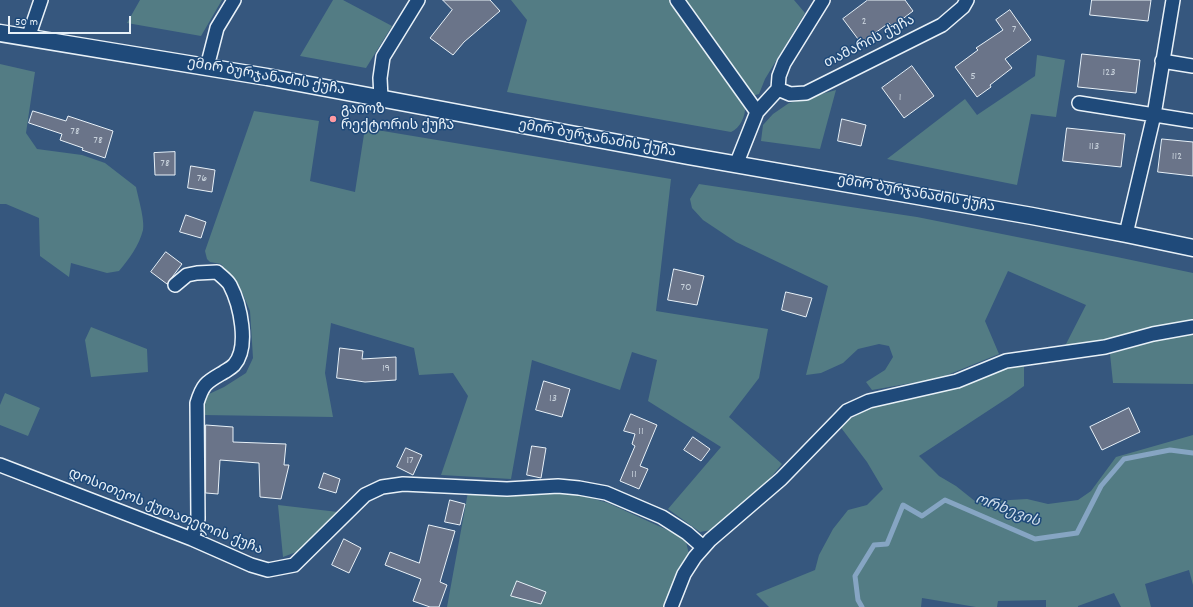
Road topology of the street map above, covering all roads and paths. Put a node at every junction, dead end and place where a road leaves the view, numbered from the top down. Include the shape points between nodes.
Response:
1 (41, 0) edge
2 (234, 0) edge
3 (418, 0) edge
4 (677, 0) edge
5 (823, 0) edge
6 (967, 0) edge
7 (1173, 0) edge
8 (0, 33) edge
9 (28, 38) junction
10 (1162, 61) junction
11 (1193, 66) edge
12 (207, 67) junction
13 (778, 88) junction
14 (381, 98) junction
15 (1079, 103) dead end
16 (757, 112) junction
17 (1154, 115) junction
18 (1193, 121) edge
19 (736, 165) junction
20 (1126, 234) junction
21 (1193, 248) edge
22 (175, 285) dead end
23 (1193, 327) edge
24 (0, 465) edge
25 (192, 539) junction
26 (703, 547) junction
27 (672, 607) edge

1 - 9 street
2 - 12 street via 217,28
3 - 14 street via 383,57
4 - 16 street
5 - 13 street via 784,63
6 - 13 street, თამარის ქუჩა via 963,7 942,25 806,92 790,94
7 - 10 street
8 - 9 street, ემირ ბურჯანაძის ქუჩა
9 - 12 street, ემირ ბურჯანაძის ქუჩა
10 - 11 street
10 - 17 street
12 - 14 street, ემირ ბურჯანაძის ქუჩა
13 - 16 street
14 - 19 street, ემირ ბურჯანაძის ქუჩა
15 - 17 street
16 - 19 street
17 - 18 street
17 - 20 street
19 - 20 street, ემირ ბურჯანაძის ქუჩა
20 - 21 street, ემირ ბურჯანაძის ქუჩა
22 - 25 street via 187,275 217,272 229,285 241,314 242,346 238,360 207,382 201,389 197,403 198,519
23 - 26 street via 1153,334 1105,347 1006,361 956,381 868,401 847,411 781,479
24 - 25 street, დოსითეოს ქუთათელის ქუჩა
25 - 26 street, დოსითეოს ქუთათელის ქუჩა via 268,570 294,565 365,494 382,487 403,484 507,490 558,486 606,493 662,517
26 - 27 street via 684,574

